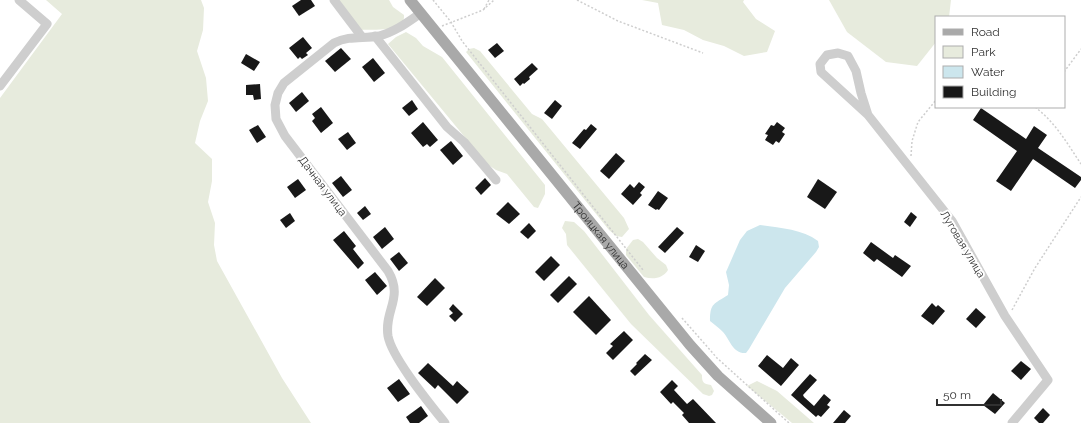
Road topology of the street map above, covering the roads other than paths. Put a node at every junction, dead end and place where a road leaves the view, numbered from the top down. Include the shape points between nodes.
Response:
1 (19, 0) edge
2 (334, 0) edge
3 (410, 0) edge
4 (421, 13) junction
5 (375, 36) junction
6 (362, 37) junction
7 (0, 86) edge
8 (868, 115) junction
9 (496, 180) dead end
10 (445, 423) edge
11 (771, 423) edge
12 (1012, 423) edge

1 - 7 street via 47,24
2 - 6 street
3 - 4 main road, Троицкая улица
4 - 5 street, Дачная улица via 393,31
4 - 11 main road, Троицкая улица via 690,345 718,376
5 - 6 street, Дачная улица
5 - 9 street via 447,127 464,142
6 - 10 street, Дачная улица via 343,38 334,43 284,83 275,104 276,119 285,136 394,281 393,302 388,318 388,336 392,348
8 - 8 street, Луговая улица via 856,71 848,56 838,53 827,55 820,64 821,72
8 - 12 street, Луговая улица via 952,221 1007,318 1048,380

